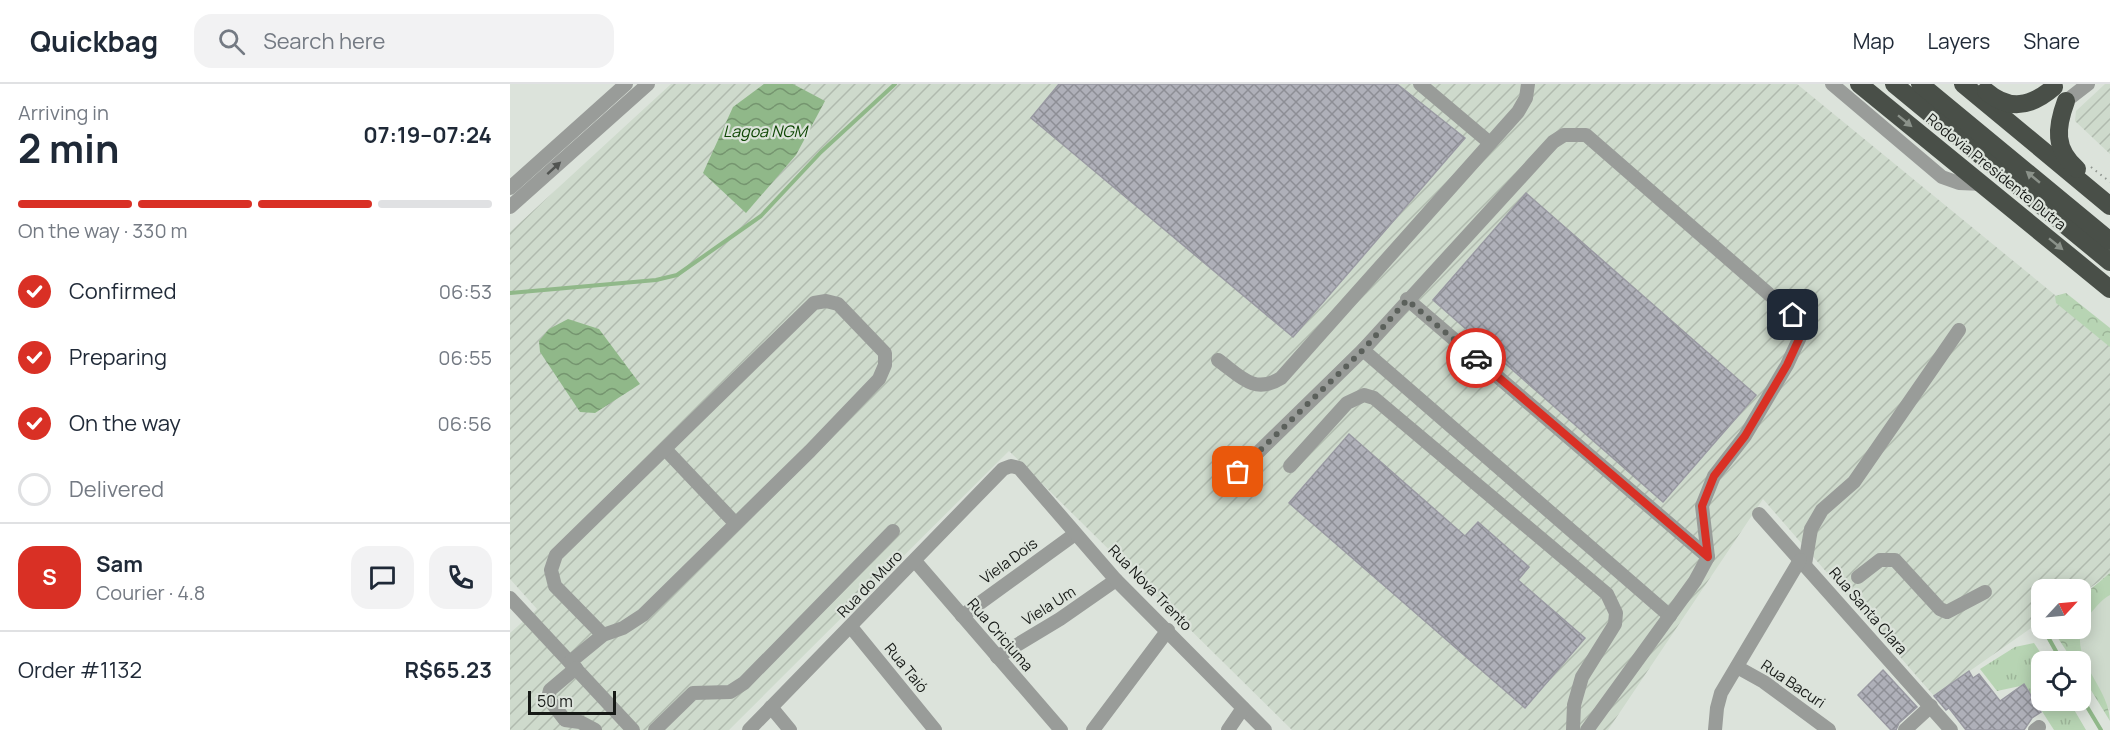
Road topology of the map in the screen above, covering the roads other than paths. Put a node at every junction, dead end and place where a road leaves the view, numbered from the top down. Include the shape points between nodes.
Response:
1 (626, 84) edge
2 (648, 84) edge
3 (1420, 84) edge
4 (1528, 84) edge
5 (1832, 84) edge
6 (1859, 84) edge
7 (1894, 84) edge
8 (1920, 84) edge
9 (1963, 84) edge
10 (1978, 84) edge
11 (2088, 84) edge
12 (2056, 86) edge
13 (2067, 101) joint
14 (1490, 143) junction
15 (1983, 184) junction
16 (510, 188) edge
17 (2110, 197) edge
18 (2110, 206) edge
19 (510, 207) edge
20 (2110, 241) edge
21 (2110, 262) edge
22 (2110, 289) edge
23 (1407, 300) junction
24 (1959, 330) dead end
25 (1363, 350) junction
26 (1218, 360) dead end
27 (665, 449) junction
28 (1015, 466) joint
29 (1290, 466) dead end
30 (1238, 472) dead end
31 (1760, 514) dead end
32 (735, 523) junction
33 (893, 531) dead end
34 (1075, 534) junction
35 (1708, 557) junction
36 (915, 561) junction
37 (1802, 562) junction
38 (1858, 578) dead end
39 (1116, 580) junction
40 (1985, 592) dead end
41 (510, 598) edge
42 (962, 616) junction
43 (1670, 616) junction
44 (851, 627) junction
45 (1168, 630) junction
46 (603, 635) junction
47 (997, 657) junction
48 (573, 665) junction
49 (1737, 667) junction
50 (1930, 706) junction
51 (771, 707) junction
52 (1243, 708) junction
53 (595, 730) edge
54 (633, 730) edge
55 (655, 730) edge
56 (749, 730) edge
57 (790, 730) edge
58 (935, 730) edge
59 (1061, 730) edge
60 (1093, 730) edge
61 (1228, 730) edge
62 (1265, 730) edge
63 (1574, 730) edge
64 (1587, 730) edge
65 (1715, 730) edge
66 (1829, 730) edge
67 (1905, 730) edge
68 (1951, 730) edge

1 - 16 street
19 -> 2 street
3 - 14 street
4 - 14 street via 1518,112
5 - 15 street via 1942,177 1959,183
6 -> 15 highway, Rodovia Presidente Dutra
7 - 21 highway, Rodovia Presidente Dutra
20 -> 8 highway, Rodovia Presidente Dutra
9 - 18 highway
10 - 12 highway via 2000,102 2014,105 2044,96
11 - 13 street
13 - 17 highway via 2059,127 2064,158
14 - 26 street via 1281,378 1264,386 1253,385
15 -> 22 highway, Rodovia Presidente Dutra
23 - 25 street
23 - 35 street
23 - 35 street via 1553,142 1564,135 1586,135 1793,315 1798,324 1800,337 1787,365 1745,436 1714,476 1702,506
24 - 37 street via 1854,482 1822,510 1811,529
25 - 30 street
25 - 43 street
27 - 32 street
27 - 32 street via 814,303 838,304 885,353 879,379
27 - 46 street via 556,555 551,570 555,586
28 - 34 street, Rua Nova Trento
28 - 36 street, Rua do Muro via 1003,469
29 - 63 street via 1347,403 1365,395 1374,398 1607,594 1616,613 1615,624 1582,677 1574,705
31 - 37 street, Rua Santa Clara
32 - 46 street via 643,615
33 - 55 street via 744,684 730,692 693,693
34 - 39 street, Rua Nova Trento
34 - 42 street, Viela Dois
35 - 43 street
36 - 42 street, Rua Criciuma
36 - 44 street, Rua do Muro
37 - 49 street
37 - 50 street, Rua Santa Clara
38 - 40 street via 1880,560 1895,560 1947,612
39 - 45 street, Rua Nova Trento
39 - 47 street, Viela Um
41 - 48 street
42 - 47 street, Rua Criciuma
43 - 64 street
44 - 51 street, Rua do Muro
44 - 58 street, Rua Taió
45 - 52 street, Rua Nova Trento
45 - 60 street
46 - 48 street
47 - 59 street, Rua Criciuma
48 - 53 street via 550,690 548,698 565,720
48 - 54 street
49 - 65 street via 1721,693
49 - 66 street, Rua Bacuri
50 - 67 street
50 - 68 street, Rua Santa Clara
51 - 56 street, Rua do Muro
51 - 57 street
52 - 61 street
52 - 62 street, Rua Nova Trento

